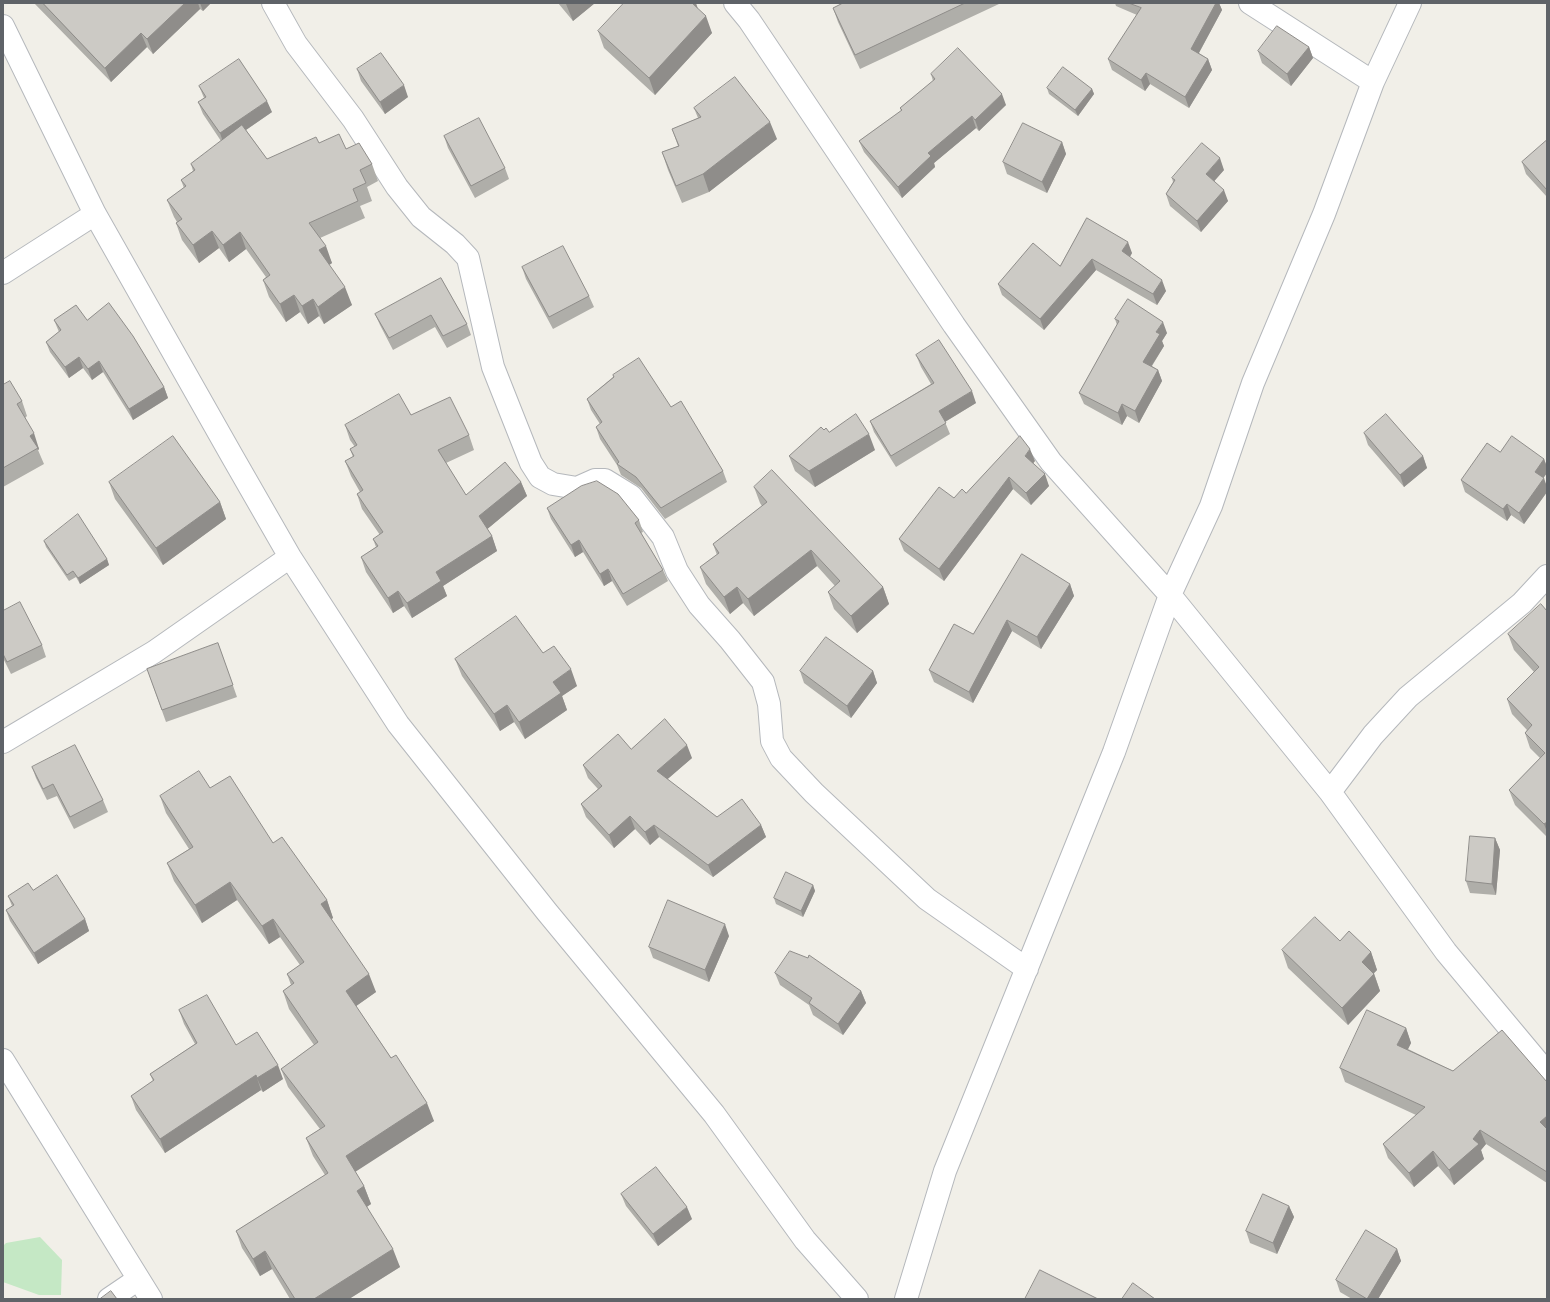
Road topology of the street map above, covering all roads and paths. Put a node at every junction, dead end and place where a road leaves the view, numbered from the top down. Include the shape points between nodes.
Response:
1 (273, 3) edge
2 (735, 3) edge
3 (1250, 3) edge
4 (1410, 3) edge
5 (3, 26) edge
6 (1373, 82) junction
7 (95, 214) junction
8 (3, 273) edge
9 (290, 557) junction
10 (1547, 576) edge
11 (1170, 595) junction
12 (3, 742) edge
13 (1330, 792) junction
14 (1027, 969) junction
15 (3, 1060) edge
16 (1547, 1073) edge
17 (137, 1280) junction
18 (109, 1299) edge
19 (151, 1299) edge
20 (857, 1299) edge
21 (906, 1299) edge

1 - 14 street via 296,44 353,119 397,187 421,217 455,244 468,258 493,367 531,463 540,477 553,484 577,488 595,480 605,480 631,496 663,537 677,571 699,605 763,682 769,704 772,741 781,758 814,793 927,899
2 - 11 street via 1050,462
3 - 6 street
4 - 6 street
5 - 7 street
6 - 11 street via 1324,214 1253,383 1211,506
7 - 8 street
7 - 9 street
9 - 12 street via 154,652
9 - 20 street via 398,724 547,912 714,1114 805,1240
10 - 13 street via 1522,603 1408,696 1373,735
11 - 13 street
11 - 14 street via 1114,752
13 - 16 street via 1446,952
14 - 21 street via 945,1171
15 - 17 street
17 - 18 street
17 - 19 street

